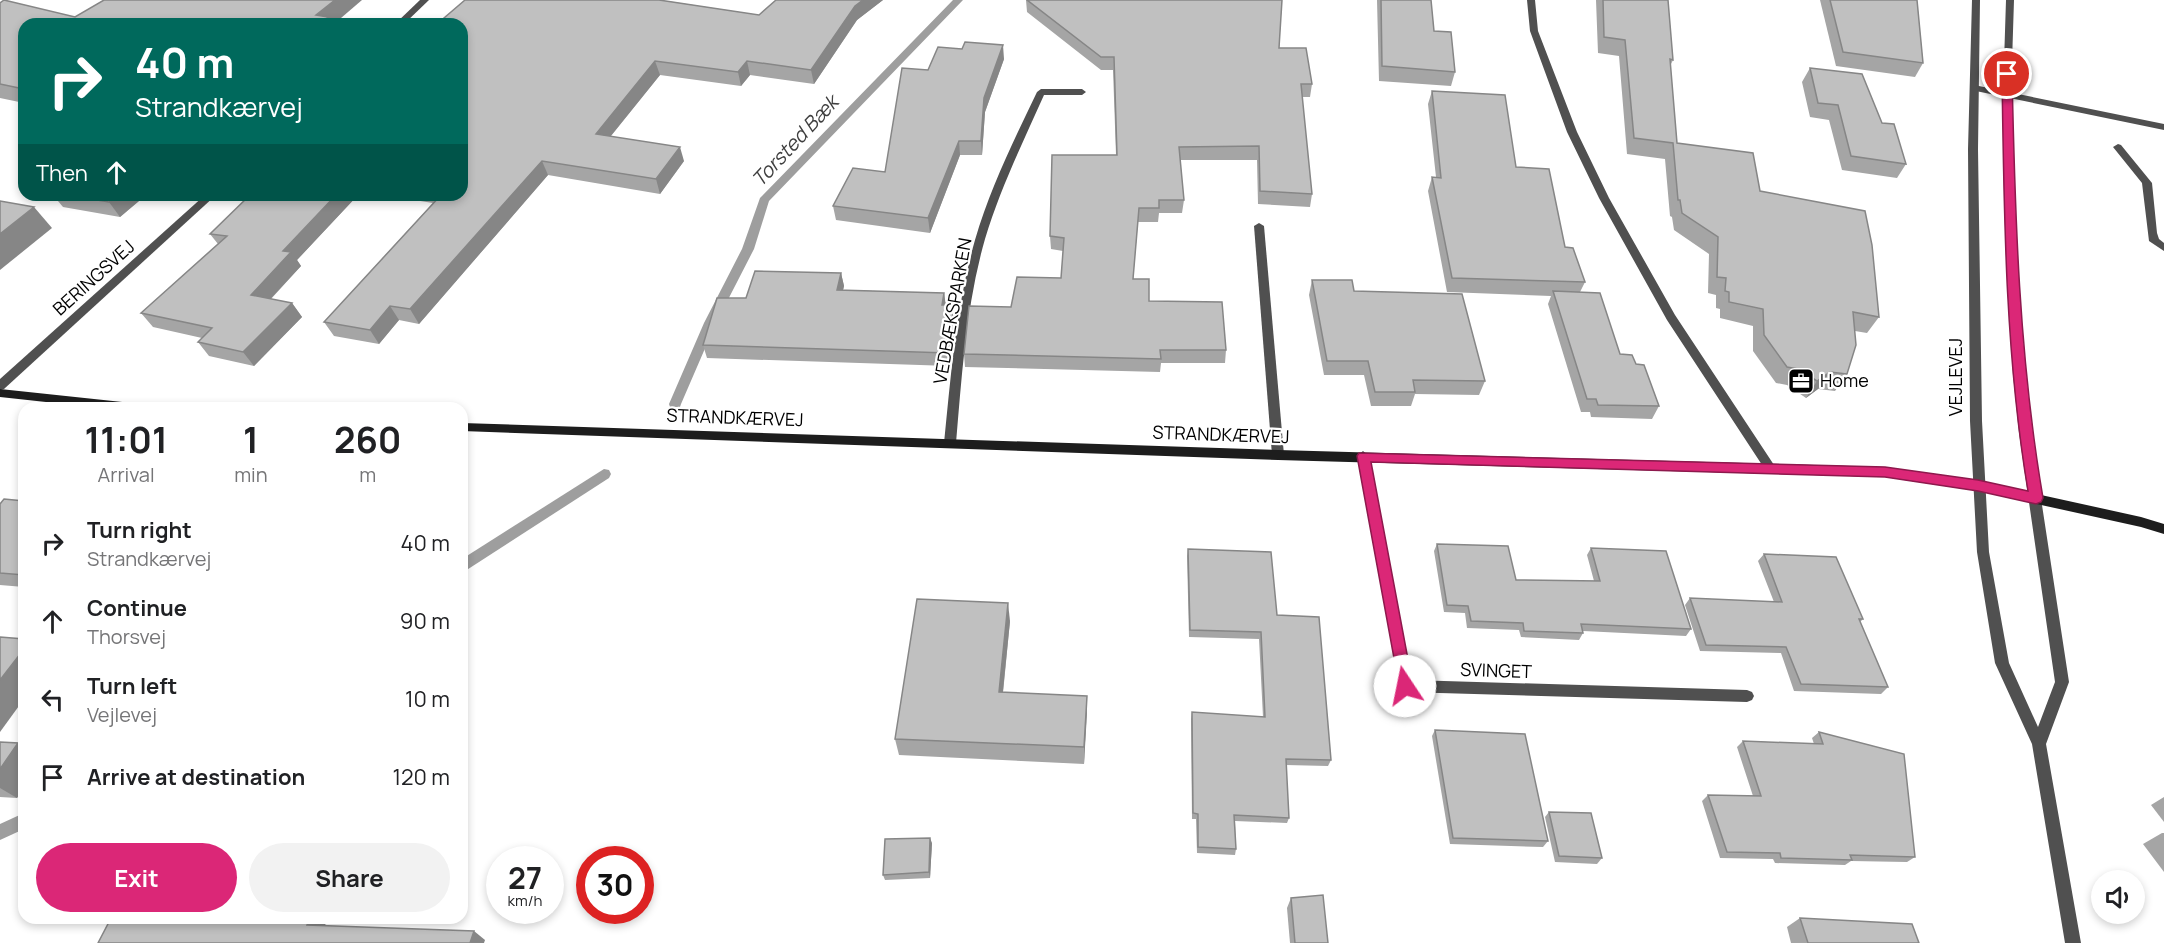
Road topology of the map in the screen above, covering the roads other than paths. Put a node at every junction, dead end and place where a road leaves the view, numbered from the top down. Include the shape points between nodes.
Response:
1 (425, 0) edge
2 (1531, 0) edge
3 (1976, 0) edge
4 (2010, 0) edge
5 (406, 18) edge
6 (1974, 88) junction
7 (1082, 92) dead end
8 (2007, 94) junction
9 (2164, 127) edge
10 (2118, 147) dead end
11 (204, 201) edge
12 (1259, 226) dead end
13 (2154, 241) junction
14 (2164, 248) edge
15 (2164, 255) edge
16 (0, 386) edge
17 (0, 393) edge
18 (85, 402) edge
19 (468, 427) edge
20 (950, 444) junction
21 (1278, 455) junction
22 (1363, 456) junction
23 (1770, 468) junction
24 (1978, 486) junction
25 (2036, 498) junction
26 (2164, 529) edge
27 (1747, 696) dead end
28 (2039, 744) junction
29 (2073, 943) edge

1 - 5 street
2 - 23 street via 1534,31 1572,132 1604,198 1671,317
3 - 6 street, VEJLEVEJ
4 - 8 street
6 - 8 street
6 - 24 street, VEJLEVEJ
7 - 20 street, VEDBÆKSPARKEN via 1041,92 1003,177 980,241 966,309
8 - 9 street
8 - 25 street via 2019,375
10 - 13 street via 2147,183
11 - 16 street, BERINGSVEJ
12 - 21 street
13 - 14 street
13 - 15 street
17 - 18 main road
19 - 20 main road, STRANDKÆRVEJ
20 - 21 main road, STRANDKÆRVEJ
21 - 22 main road, STRANDKÆRVEJ
22 - 23 main road, STRANDKÆRVEJ
22 - 27 street, SVINGET via 1405,686
23 - 24 main road, STRANDKÆRVEJ via 1885,472
24 - 25 main road, STRANDKÆRVEJ
24 - 28 street, VEJLEVEJ via 1983,552 2002,663
25 - 26 main road, STRANDKÆRVEJ
25 - 28 street via 2062,682
28 - 29 street, VEJLEVEJ

